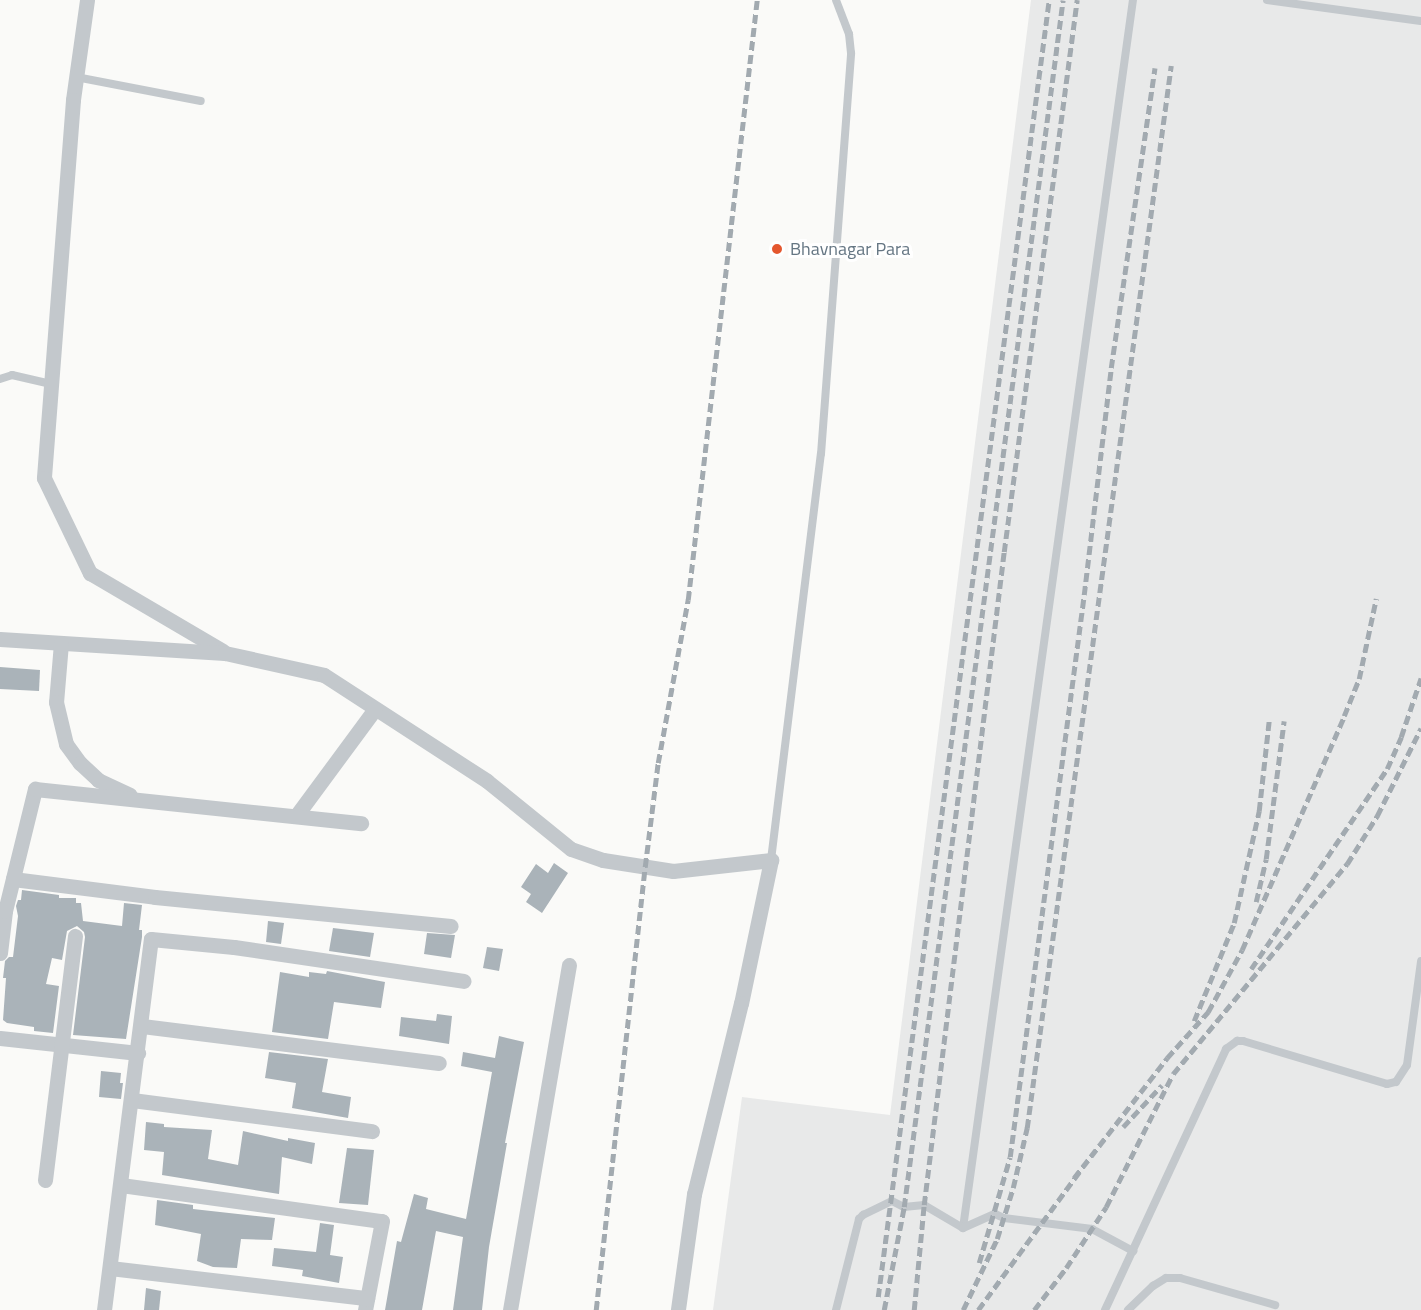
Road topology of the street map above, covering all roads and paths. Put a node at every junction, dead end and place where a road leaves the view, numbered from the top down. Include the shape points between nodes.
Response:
1 (87, 0) edge
2 (836, 0) edge
3 (1133, 0) edge
4 (1267, 0) edge
5 (1421, 21) edge
6 (76, 77) junction
7 (201, 101) dead end
8 (0, 379) edge
9 (51, 384) junction
10 (0, 639) edge
11 (61, 643) junction
12 (225, 653) junction
13 (375, 709) junction
14 (139, 800) junction
15 (296, 816) junction
16 (361, 823) dead end
17 (771, 860) junction
18 (13, 879) junction
19 (451, 926) dead end
20 (75, 936) dead end
21 (0, 953) edge
22 (1421, 961) edge
23 (569, 965) dead end
24 (464, 981) dead end
25 (141, 1026) junction
26 (0, 1038) edge
27 (61, 1045) junction
28 (138, 1053) junction
29 (439, 1063) dead end
30 (132, 1100) junction
31 (372, 1131) dead end
32 (45, 1180) dead end
33 (121, 1185) junction
34 (963, 1228) junction
35 (1132, 1251) junction
36 (110, 1268) junction
37 (366, 1304) edge
38 (1275, 1305) dead end
39 (104, 1310) edge
40 (510, 1310) edge
41 (678, 1310) edge
42 (836, 1310) edge
43 (1105, 1310) edge
44 (1128, 1310) edge

1 - 6 street
2 - 17 lane via 849,34 851,52 821,454
3 - 34 lane
4 - 5 lane
6 - 7 lane
6 - 9 street
8 - 9 lane via 12,375
9 - 12 street via 44,478 90,573
10 - 11 street
11 - 12 street
11 - 14 street via 56,702 66,744 98,780
12 - 13 street via 324,675
13 - 15 street
13 - 17 street via 487,782 571,849 603,860 673,871
14 - 15 street
14 - 18 street via 35,789
15 - 16 street
17 - 41 street via 694,1194
18 - 19 street
18 - 21 street
20 - 27 street
22 - 35 lane via 1407,1065 1396,1082 1387,1084 1243,1041 1226,1049
23 - 40 street
24 - 25 street via 234,947 152,939
25 - 28 street
25 - 29 street
26 - 27 street
27 - 28 street
27 - 32 street
28 - 30 street
30 - 31 street
30 - 33 street
33 - 36 street
33 - 37 street via 382,1221
34 - 35 lane via 995,1214 1092,1229
34 - 42 lane via 924,1205 904,1207 892,1202 863,1215
35 - 43 lane
36 - 37 street
36 - 39 street
38 - 44 lane via 1180,1278 1166,1278

